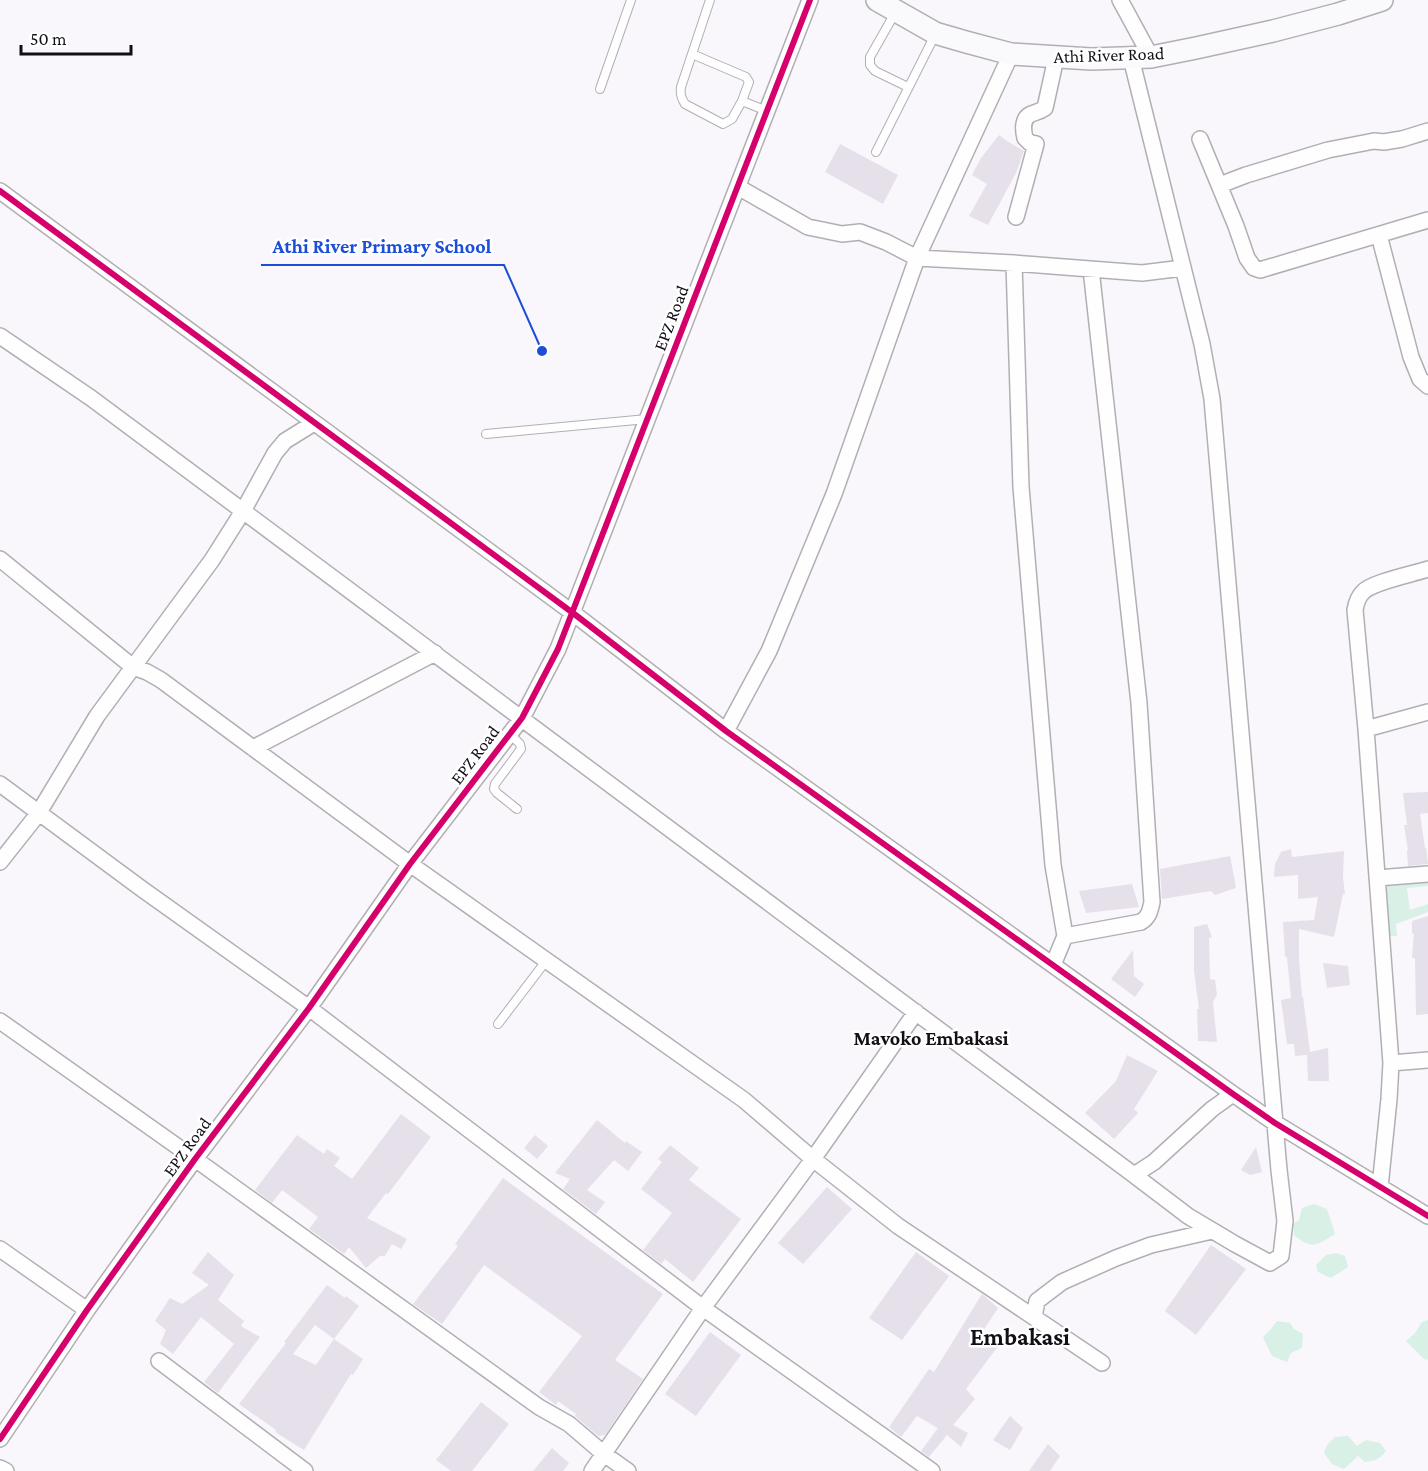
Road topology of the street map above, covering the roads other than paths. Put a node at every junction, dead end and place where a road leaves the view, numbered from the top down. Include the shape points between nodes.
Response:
1 (631, 0) edge
2 (710, 0) edge
3 (810, 0) edge
4 (877, 0) edge
5 (1120, 0) edge
6 (1382, 0) edge
7 (896, 12) junction
8 (935, 33) junction
9 (692, 54) junction
10 (1011, 54) junction
11 (1141, 57) junction
12 (1056, 58) junction
13 (908, 87) junction
14 (600, 89) dead end
15 (742, 101) junction
16 (767, 111) junction
17 (1428, 131) edge
18 (1200, 139) dead end
19 (876, 152) dead end
20 (1220, 185) junction
21 (738, 187) junction
22 (0, 191) edge
23 (1016, 217) dead end
24 (1428, 220) edge
25 (1379, 235) junction
26 (917, 258) junction
27 (1014, 264) junction
28 (1183, 268) junction
29 (1091, 270) junction
30 (0, 336) edge
31 (1428, 386) edge
32 (648, 418) junction
33 (314, 423) junction
34 (486, 434) dead end
35 (243, 511) junction
36 (0, 559) edge
37 (1428, 569) edge
38 (573, 613) junction
39 (435, 653) junction
40 (133, 668) junction
41 (1428, 712) edge
42 (522, 718) junction
43 (1366, 729) junction
44 (726, 731) junction
45 (510, 734) junction
46 (254, 748) junction
47 (0, 784) edge
48 (517, 809) dead end
49 (38, 814) junction
50 (0, 862) edge
51 (410, 864) junction
52 (1428, 874) edge
53 (1377, 878) junction
54 (1065, 936) junction
55 (546, 960) junction
56 (1053, 965) junction
57 (309, 1008) junction
58 (916, 1012) junction
59 (0, 1021) edge
60 (498, 1024) dead end
61 (1428, 1060) edge
62 (1391, 1063) junction
63 (1233, 1094) junction
64 (1275, 1123) junction
65 (195, 1159) junction
66 (813, 1159) junction
67 (1134, 1175) junction
68 (1380, 1187) junction
69 (1428, 1216) edge
70 (1212, 1231) junction
71 (0, 1249) edge
72 (704, 1308) junction
73 (87, 1310) junction
74 (1034, 1317) junction
75 (159, 1361) dead end
76 (1102, 1363) dead end
77 (0, 1439) edge
78 (604, 1454) junction
79 (0, 1468) edge
80 (6, 1471) edge
81 (305, 1471) edge
82 (592, 1471) edge
83 (628, 1471) edge
84 (932, 1471) edge

1 - 14 lane
2 - 9 lane
3 - 16 street, EPZ Road
4 - 7 main road, Athi River Road
5 - 11 street
6 - 11 main road, Athi River Road via 1273,31
7 - 8 main road, Athi River Road
7 - 13 lane via 870,57 870,65
8 - 10 main road, Athi River Road
8 - 13 lane
9 - 15 lane via 746,76 749,82
9 - 15 lane via 680,93 685,104 723,124 732,119
10 - 12 main road, Athi River Road
10 - 26 street
11 - 12 main road, Athi River Road
11 - 28 street
12 - 23 street via 1045,108 1027,116 1024,123 1025,138 1036,144
13 - 19 lane
15 - 16 lane
16 - 21 street, EPZ Road
17 - 20 street via 1402,140 1328,150
18 - 20 street
20 - 25 street via 1248,258 1260,270
21 - 26 street via 808,227 842,234 860,232
21 - 32 street, EPZ Road
22 - 33 street
24 - 25 street
25 - 31 street via 1411,357 1420,379
26 - 27 street
26 - 44 street via 834,494 769,651
27 - 29 street
27 - 54 street via 1021,487 1053,865
28 - 29 street via 1142,273
28 - 64 street via 1212,399
29 - 54 street via 1139,703 1152,902 1150,912 1141,922
30 - 35 street
32 - 34 lane
32 - 38 street, EPZ Road
33 - 35 street via 285,441 275,453
33 - 38 street
35 - 39 street
35 - 40 street
36 - 40 street
37 - 43 street via 1373,585 1356,603
38 - 42 street, EPZ Road
38 - 44 street
39 - 42 street
39 - 46 street
40 - 46 street via 161,680
40 - 49 street via 97,716
41 - 43 street
42 - 45 street, EPZ Road
42 - 58 street
43 - 53 street
44 - 56 street
45 - 48 lane via 521,749 494,789
45 - 51 street, EPZ Road
46 - 51 street
47 - 49 street
49 - 50 street
49 - 57 street
51 - 55 street
51 - 57 street, EPZ Road
52 - 53 street
53 - 62 street
54 - 56 street
55 - 60 lane
55 - 66 street via 744,1100
56 - 63 street
57 - 65 street, EPZ Road
57 - 72 street
58 - 66 street
58 - 67 street
59 - 65 street
61 - 62 street
62 - 68 street
63 - 64 street
63 - 67 street
64 - 68 street
64 - 70 street via 1285,1221 1281,1256 1270,1263
65 - 73 street, EPZ Road
65 - 78 street via 539,1407 569,1424
66 - 72 street
66 - 74 street via 898,1226
67 - 70 street
68 - 69 street
70 - 74 street via 1151,1245 1062,1282 1037,1301
71 - 73 street
72 - 78 street
72 - 84 street
73 - 77 street, EPZ Road
74 - 76 street
75 - 81 street
78 - 82 street
78 - 83 street
79 - 80 street

